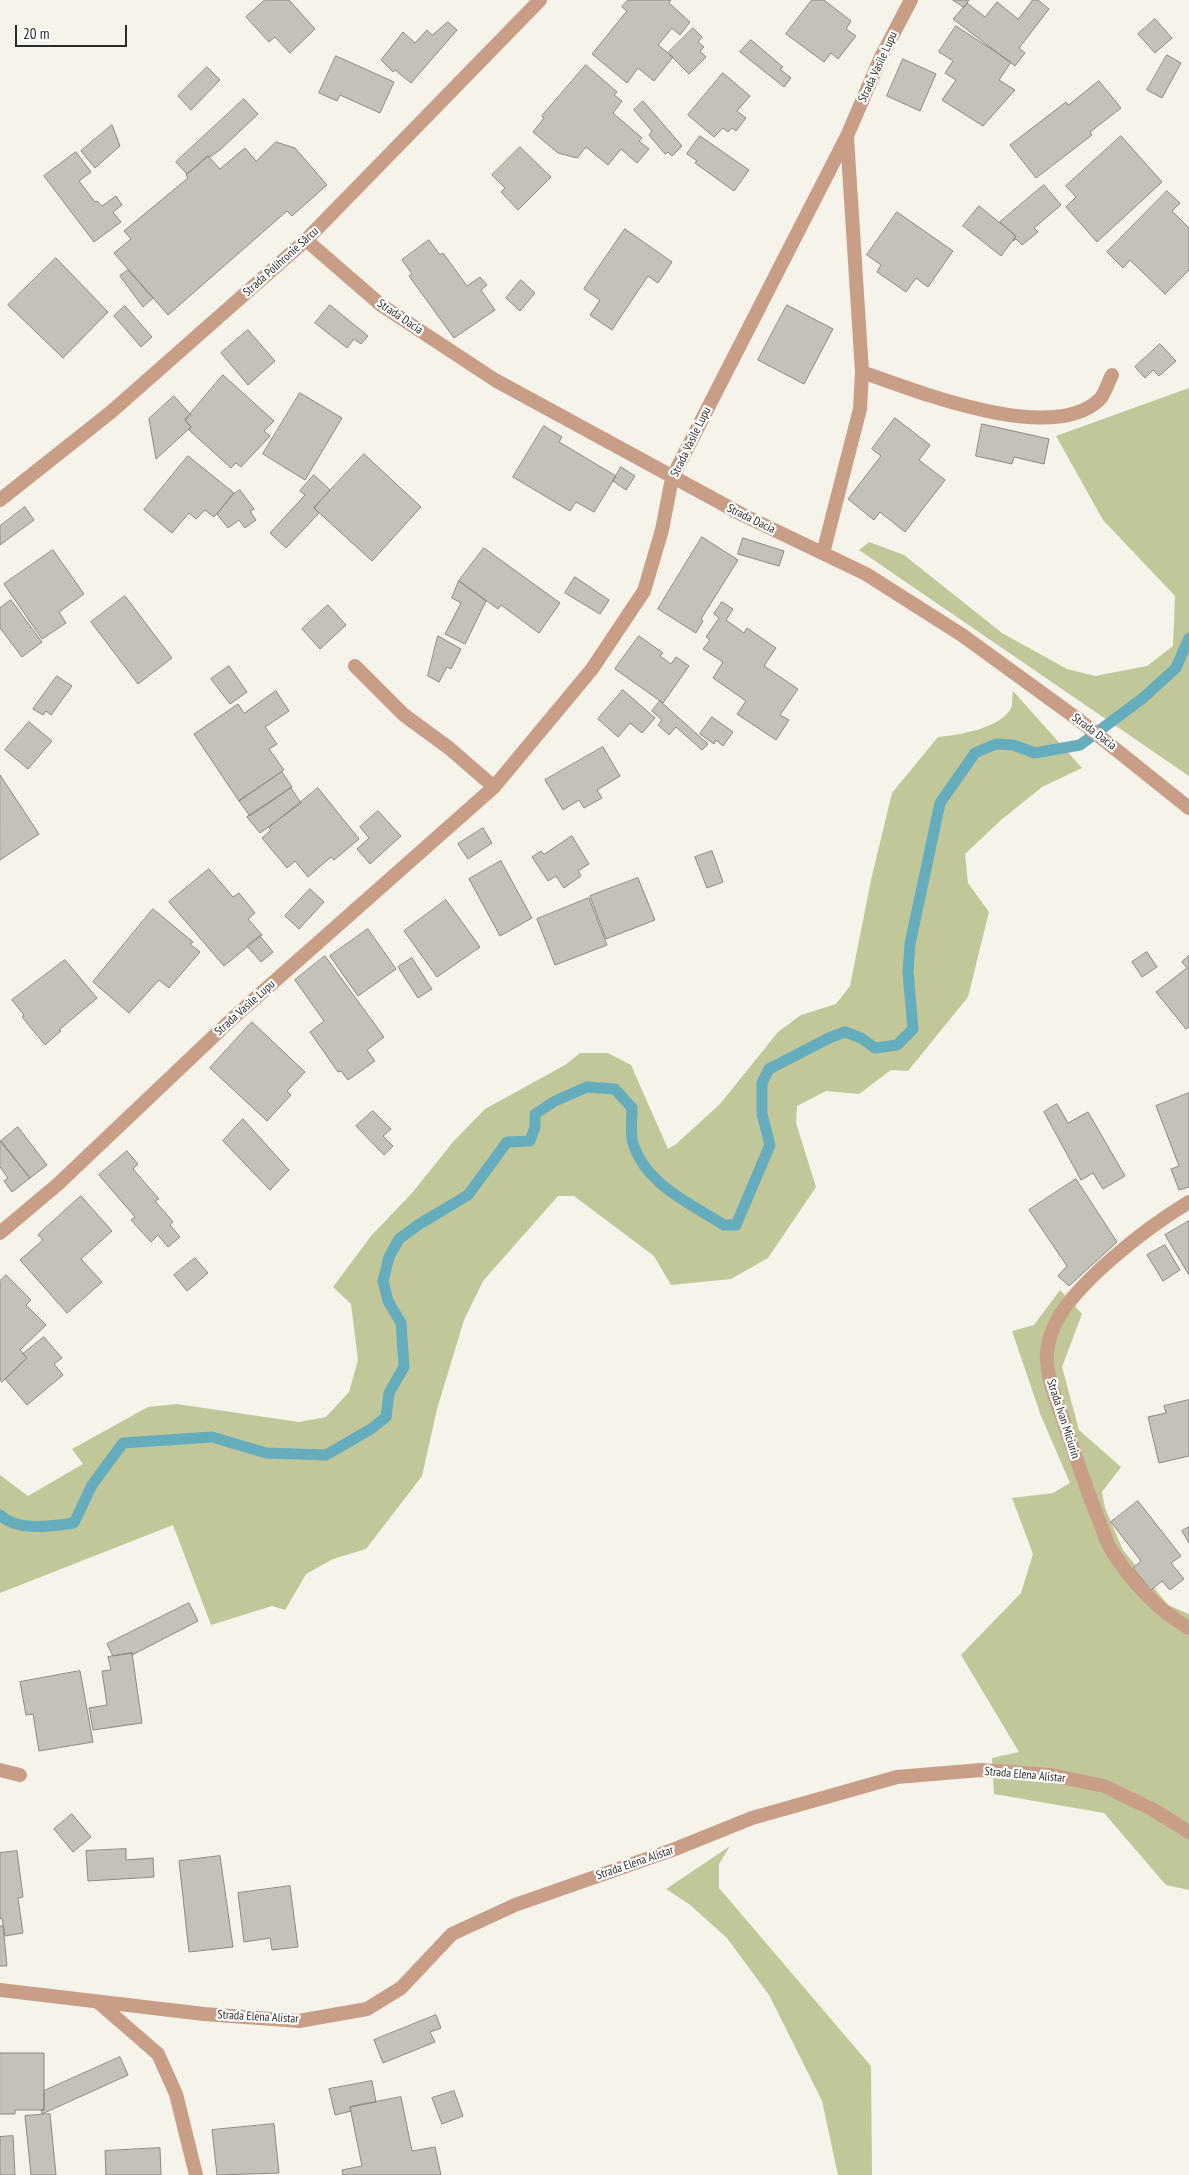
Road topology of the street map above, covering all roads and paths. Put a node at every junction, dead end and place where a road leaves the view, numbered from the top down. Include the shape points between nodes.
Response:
1 (540, 0) edge
2 (911, 0) edge
3 (847, 136) junction
4 (306, 240) junction
5 (862, 372) junction
6 (1112, 375) dead end
7 (672, 478) junction
8 (0, 500) edge
9 (822, 553) junction
10 (355, 666) dead end
11 (494, 787) junction
12 (1189, 808) edge
13 (1189, 1202) edge
14 (0, 1233) edge
15 (1189, 1628) edge
16 (0, 1770) edge
17 (20, 1775) dead end
18 (1189, 1832) edge
19 (0, 1990) edge
20 (98, 2002) junction
21 (196, 2175) edge

1 - 4 street, Strada Polihronie Sârcu
2 - 3 street, Strada Vasile Lupu via 881,57
3 - 5 street, Strada Vasile Lupu
3 - 7 street, Strada Vasile Lupu
4 - 7 street, Strada Dacia via 381,305 496,380
4 - 8 street, Strada Polihronie Sârcu via 110,412
5 - 6 street via 945,401 1035,418 1072,415 1100,399
5 - 9 street, Strada Vasile Lupu via 860,409
7 - 9 street, Strada Dacia
7 - 11 street, Strada Vasile Lupu via 662,530 644,591 592,669
9 - 12 street, Strada Dacia via 866,574 962,635 1087,726
10 - 11 street via 404,715
11 - 14 street, Strada Vasile Lupu via 233,1018 57,1185
13 - 15 street, Strada Ivan Miciurin via 1101,1269 1064,1309 1052,1331 1046,1359 1053,1393 1111,1550 1140,1588 1170,1617
16 - 17 street
18 - 20 street, Strada Elena Alistar via 1152,1809 1104,1786 1051,1775 981,1770 896,1777 752,1818 675,1849 515,1905 452,1934 401,1988 367,2009 299,2021
19 - 20 street, Strada Elena Alistar
20 - 21 street via 158,2054 176,2094

